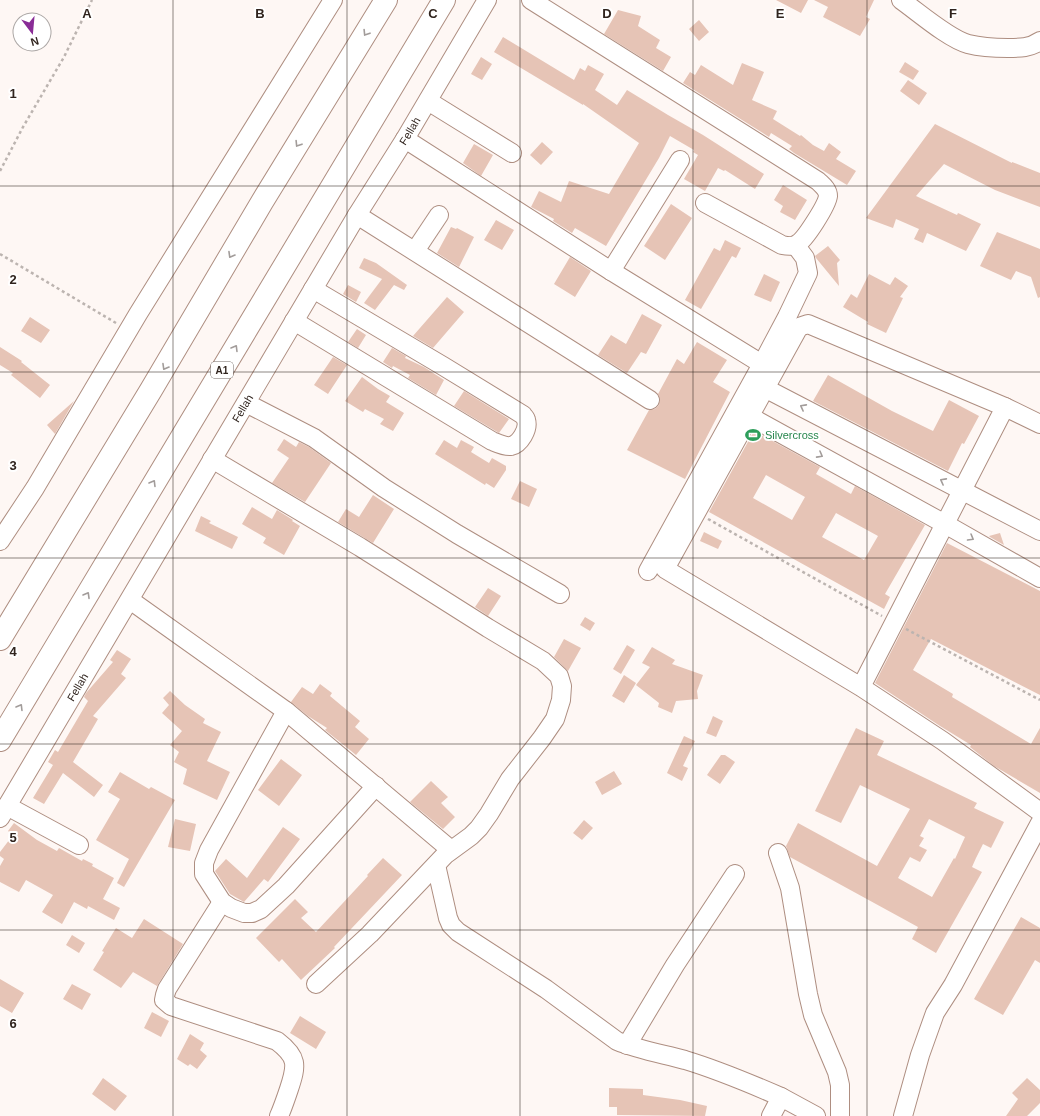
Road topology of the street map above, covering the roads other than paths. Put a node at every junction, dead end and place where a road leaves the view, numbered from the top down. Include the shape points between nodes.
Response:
1 (333, 0) edge
2 (386, 0) edge
3 (444, 0) edge
4 (487, 0) edge
5 (532, 0) edge
6 (901, 0) edge
7 (1040, 40) edge
8 (428, 101) junction
9 (405, 139) junction
10 (512, 153) dead end
11 (680, 160) dead end
12 (705, 203) dead end
13 (439, 215) dead end
14 (357, 216) junction
15 (796, 246) junction
16 (415, 251) junction
17 (611, 271) junction
18 (314, 289) junction
19 (294, 321) junction
20 (762, 364) junction
21 (758, 384) junction
22 (650, 400) dead end
23 (246, 403) junction
24 (1005, 407) junction
25 (743, 413) junction
26 (1040, 424) edge
27 (212, 459) junction
28 (961, 490) junction
29 (945, 524) junction
30 (1040, 531) edge
31 (0, 541) edge
32 (648, 571) dead end
33 (1040, 578) edge
34 (560, 594) dead end
35 (130, 600) junction
36 (0, 639) edge
37 (861, 687) junction
38 (286, 711) junction
39 (0, 740) edge
40 (376, 786) junction
41 (4, 812) edge
42 (1040, 812) edge
43 (1040, 823) edge
44 (78, 845) dead end
45 (451, 850) junction
46 (778, 853) dead end
47 (436, 865) junction
48 (735, 874) dead end
49 (222, 902) junction
50 (316, 984) dead end
51 (627, 1045) junction
52 (781, 1097) junction
53 (279, 1116) edge
54 (771, 1116) edge
55 (816, 1116) edge
56 (840, 1116) edge
57 (903, 1116) edge

1 - 31 street
2 -> 36 highway
39 -> 3 highway, A1
4 - 8 street, Fellah
5 - 15 street via 826,188 828,195 825,206
6 - 7 street via 949,35 967,44 1022,48 1034,45
8 - 9 street, Fellah
8 - 10 street
9 - 14 street, Fellah
9 - 17 street
11 - 17 street
12 - 15 street via 782,245
13 - 16 street
14 - 16 street
14 - 18 street, Fellah
15 - 20 street via 805,258 808,273
16 - 22 street
17 - 20 street
18 - 19 street, Fellah
18 - 19 street via 523,415 527,421 523,436 510,446 492,441
19 - 23 street, Fellah
20 - 21 street
21 - 24 street via 799,327 808,324
21 - 25 street
28 -> 21 street
23 - 27 street, Fellah
23 - 34 street via 314,438 384,488
24 - 26 street
24 - 28 street
25 -> 29 street
25 - 32 street
25 - 37 street via 696,512 665,569
27 - 35 street, Fellah
27 - 45 street via 543,661 559,676 562,686 561,700 555,719 510,778 479,828
28 - 29 street
28 - 30 street
29 -> 33 street
29 - 37 street
35 - 38 street
35 - 41 street, Fellah
37 - 42 street via 943,741
38 - 40 street
38 - 49 street via 204,863 204,874
40 - 45 street
40 - 49 street via 286,886 261,909 244,913
41 - 44 street
43 - 57 street via 953,985 935,1013
45 - 47 street
46 - 56 street via 790,888 808,994 820,1034 839,1079
47 - 50 street via 370,934
47 - 51 street via 451,926 617,1041
48 - 51 street via 675,965
49 - 53 street via 167,989 164,1000 172,1006 276,1041 289,1052 295,1066 294,1076
51 - 52 street via 730,1075
52 - 54 street
52 - 55 street

